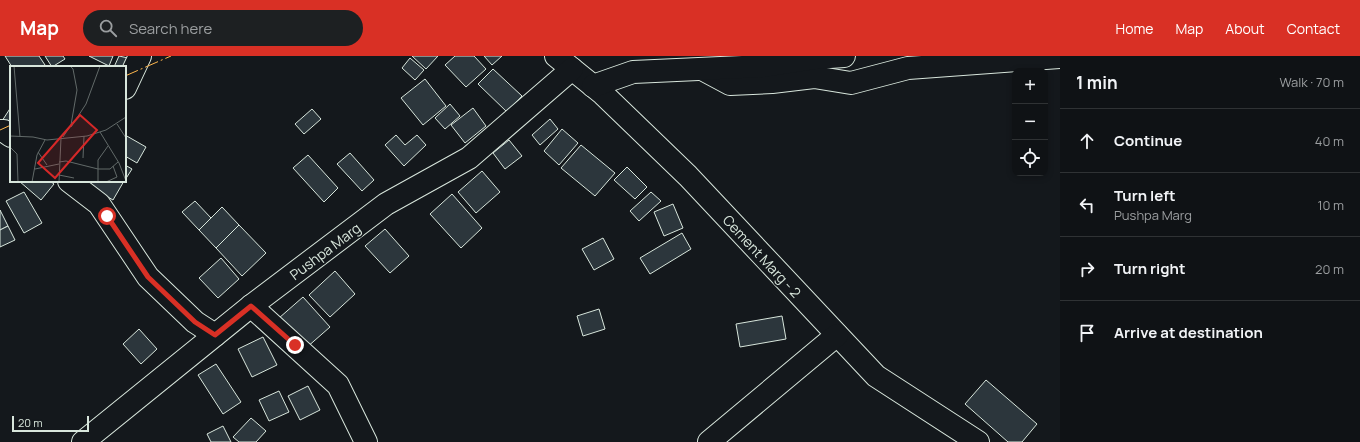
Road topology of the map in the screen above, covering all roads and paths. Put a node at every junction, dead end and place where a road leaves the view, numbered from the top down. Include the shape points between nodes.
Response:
1 (140, 56) edge
2 (844, 56) edge
3 (1060, 57) edge
4 (564, 62) edge
5 (702, 69) junction
6 (126, 86) edge
7 (593, 86) junction
8 (0, 131) edge
9 (10, 135) edge
10 (75, 183) edge
11 (251, 306) junction
12 (215, 335) junction
13 (836, 335) junction
14 (83, 442) edge
15 (366, 442) edge
16 (710, 442) edge
17 (978, 442) edge

1 - 6 street
2 - 5 street via 764,66
3 - 5 street via 908,68 851,83 814,77 730,84
4 - 7 street, Cement Marg - 2
4 - 11 street, Pushpa Marg via 469,158 386,204
5 - 7 street via 633,72
7 - 13 street, Cement Marg - 2 via 688,176
8 - 9 street
10 - 12 street via 99,204 148,277 195,322
11 - 12 street, Pushpa Marg
11 - 15 street via 338,385
12 - 14 street, Pushpa Marg
13 - 16 street
13 - 17 street, Cement Marg - 2 via 876,376

